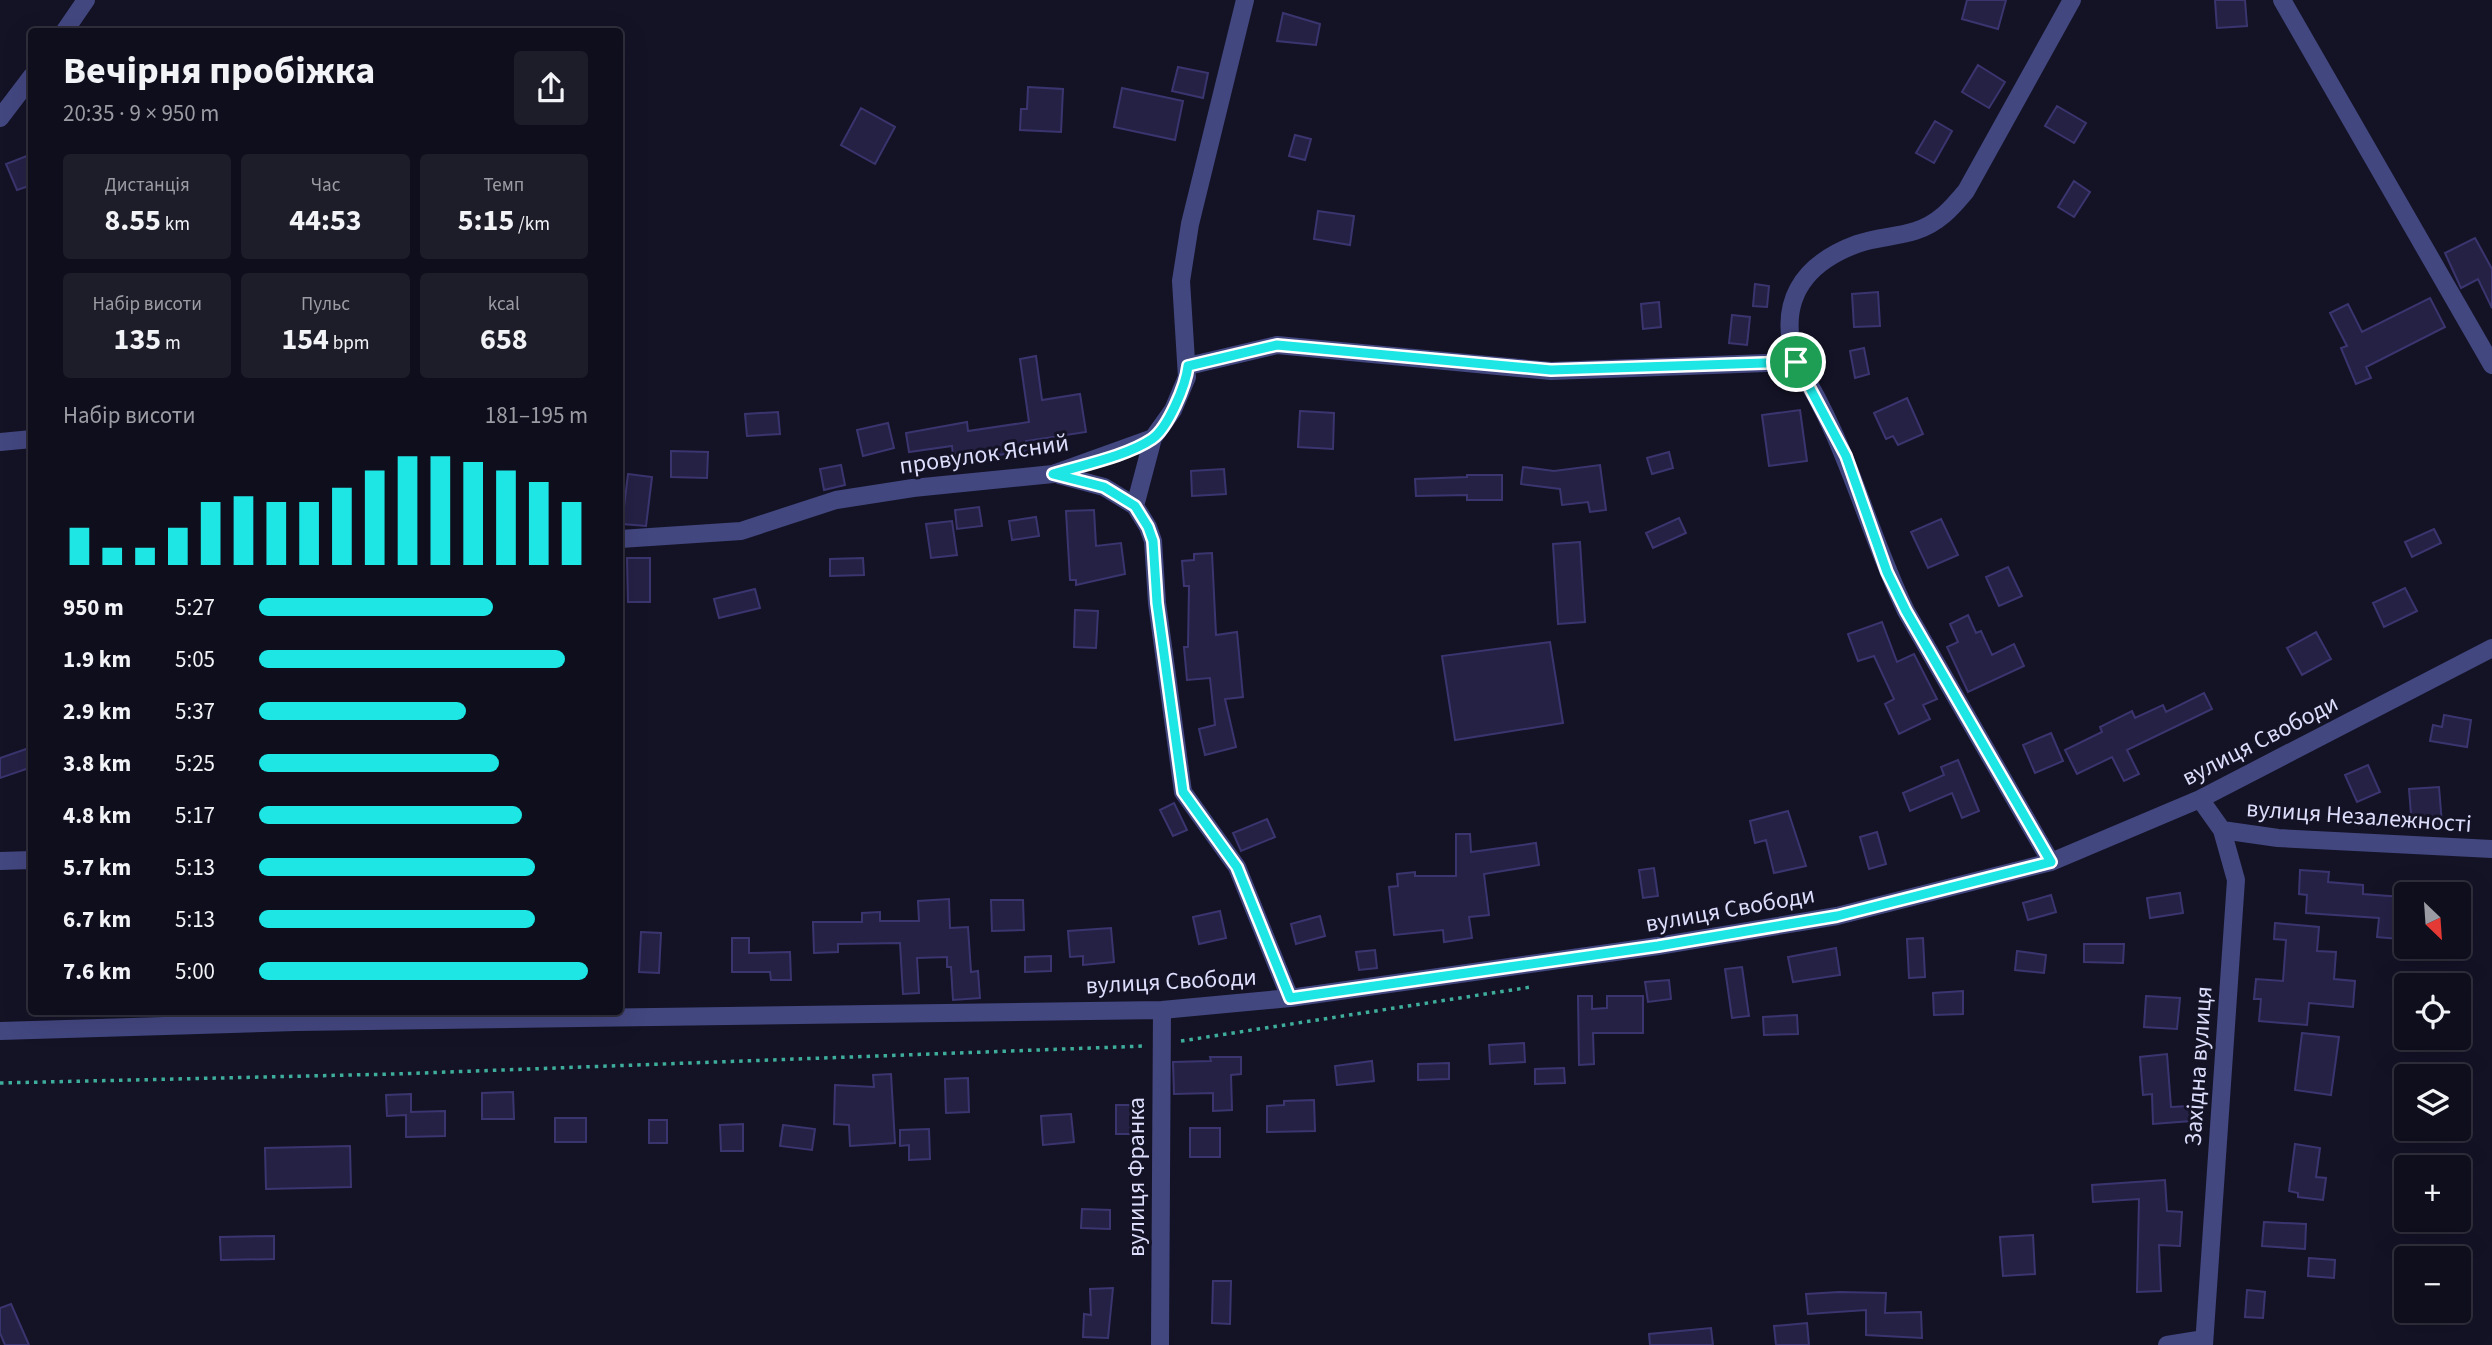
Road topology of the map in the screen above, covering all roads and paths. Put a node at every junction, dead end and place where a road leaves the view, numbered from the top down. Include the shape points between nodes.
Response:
1 (86, 0) edge
2 (1245, 0) edge
3 (2072, 0) edge
4 (2282, 0) edge
5 (67, 28) edge
6 (28, 81) edge
7 (0, 118) edge
8 (1796, 362) junction
9 (2492, 365) edge
10 (1188, 366) junction
11 (1153, 438) junction
12 (28, 439) edge
13 (0, 442) edge
14 (1053, 474) junction
15 (1135, 506) junction
16 (623, 539) edge
17 (2492, 648) edge
18 (2200, 799) junction
19 (2222, 830) junction
20 (2492, 849) edge
21 (28, 860) edge
22 (0, 861) edge
23 (2051, 862) junction
24 (1531, 987) dead end
25 (1290, 998) junction
26 (1162, 1010) junction
27 (0, 1031) edge
28 (1162, 1044) junction
29 (0, 1083) edge
30 (2204, 1342) edge
31 (1160, 1345) edge
32 (2167, 1345) edge

1 - 5 street
2 - 10 street via 1190,225 1182,322
3 - 8 street via 1966,191 1949,212 1916,231 1857,243 1797,287 1788,311 1789,342
4 - 9 street
6 - 7 street
8 - 10 street via 1551,370 1277,345
8 - 23 street via 1846,456 1887,572 1906,611
10 - 11 street via 1172,410
11 - 14 street, провулок Ясний
11 - 15 street
12 - 13 street
14 - 15 street via 1104,487
14 - 16 street, провулок Ясний via 836,500 741,531
15 - 25 street via 1153,541 1183,792 1237,867
17 - 18 street, вулиця Свободи
18 - 19 street, Західна вулиця
18 - 23 street, вулиця Свободи
19 - 20 street, вулиця Незалежності via 2278,838
19 - 30 street, Західна вулиця via 2236,880
21 - 22 street
23 - 25 street, вулиця Свободи via 1837,916
24 - 28 path
25 - 26 street, вулиця Свободи
26 - 27 street, вулиця Свободи via 296,1022
26 - 28 street, вулиця Франка
28 - 29 path via 395,1074
28 - 31 street, вулиця Франка
30 - 32 street

